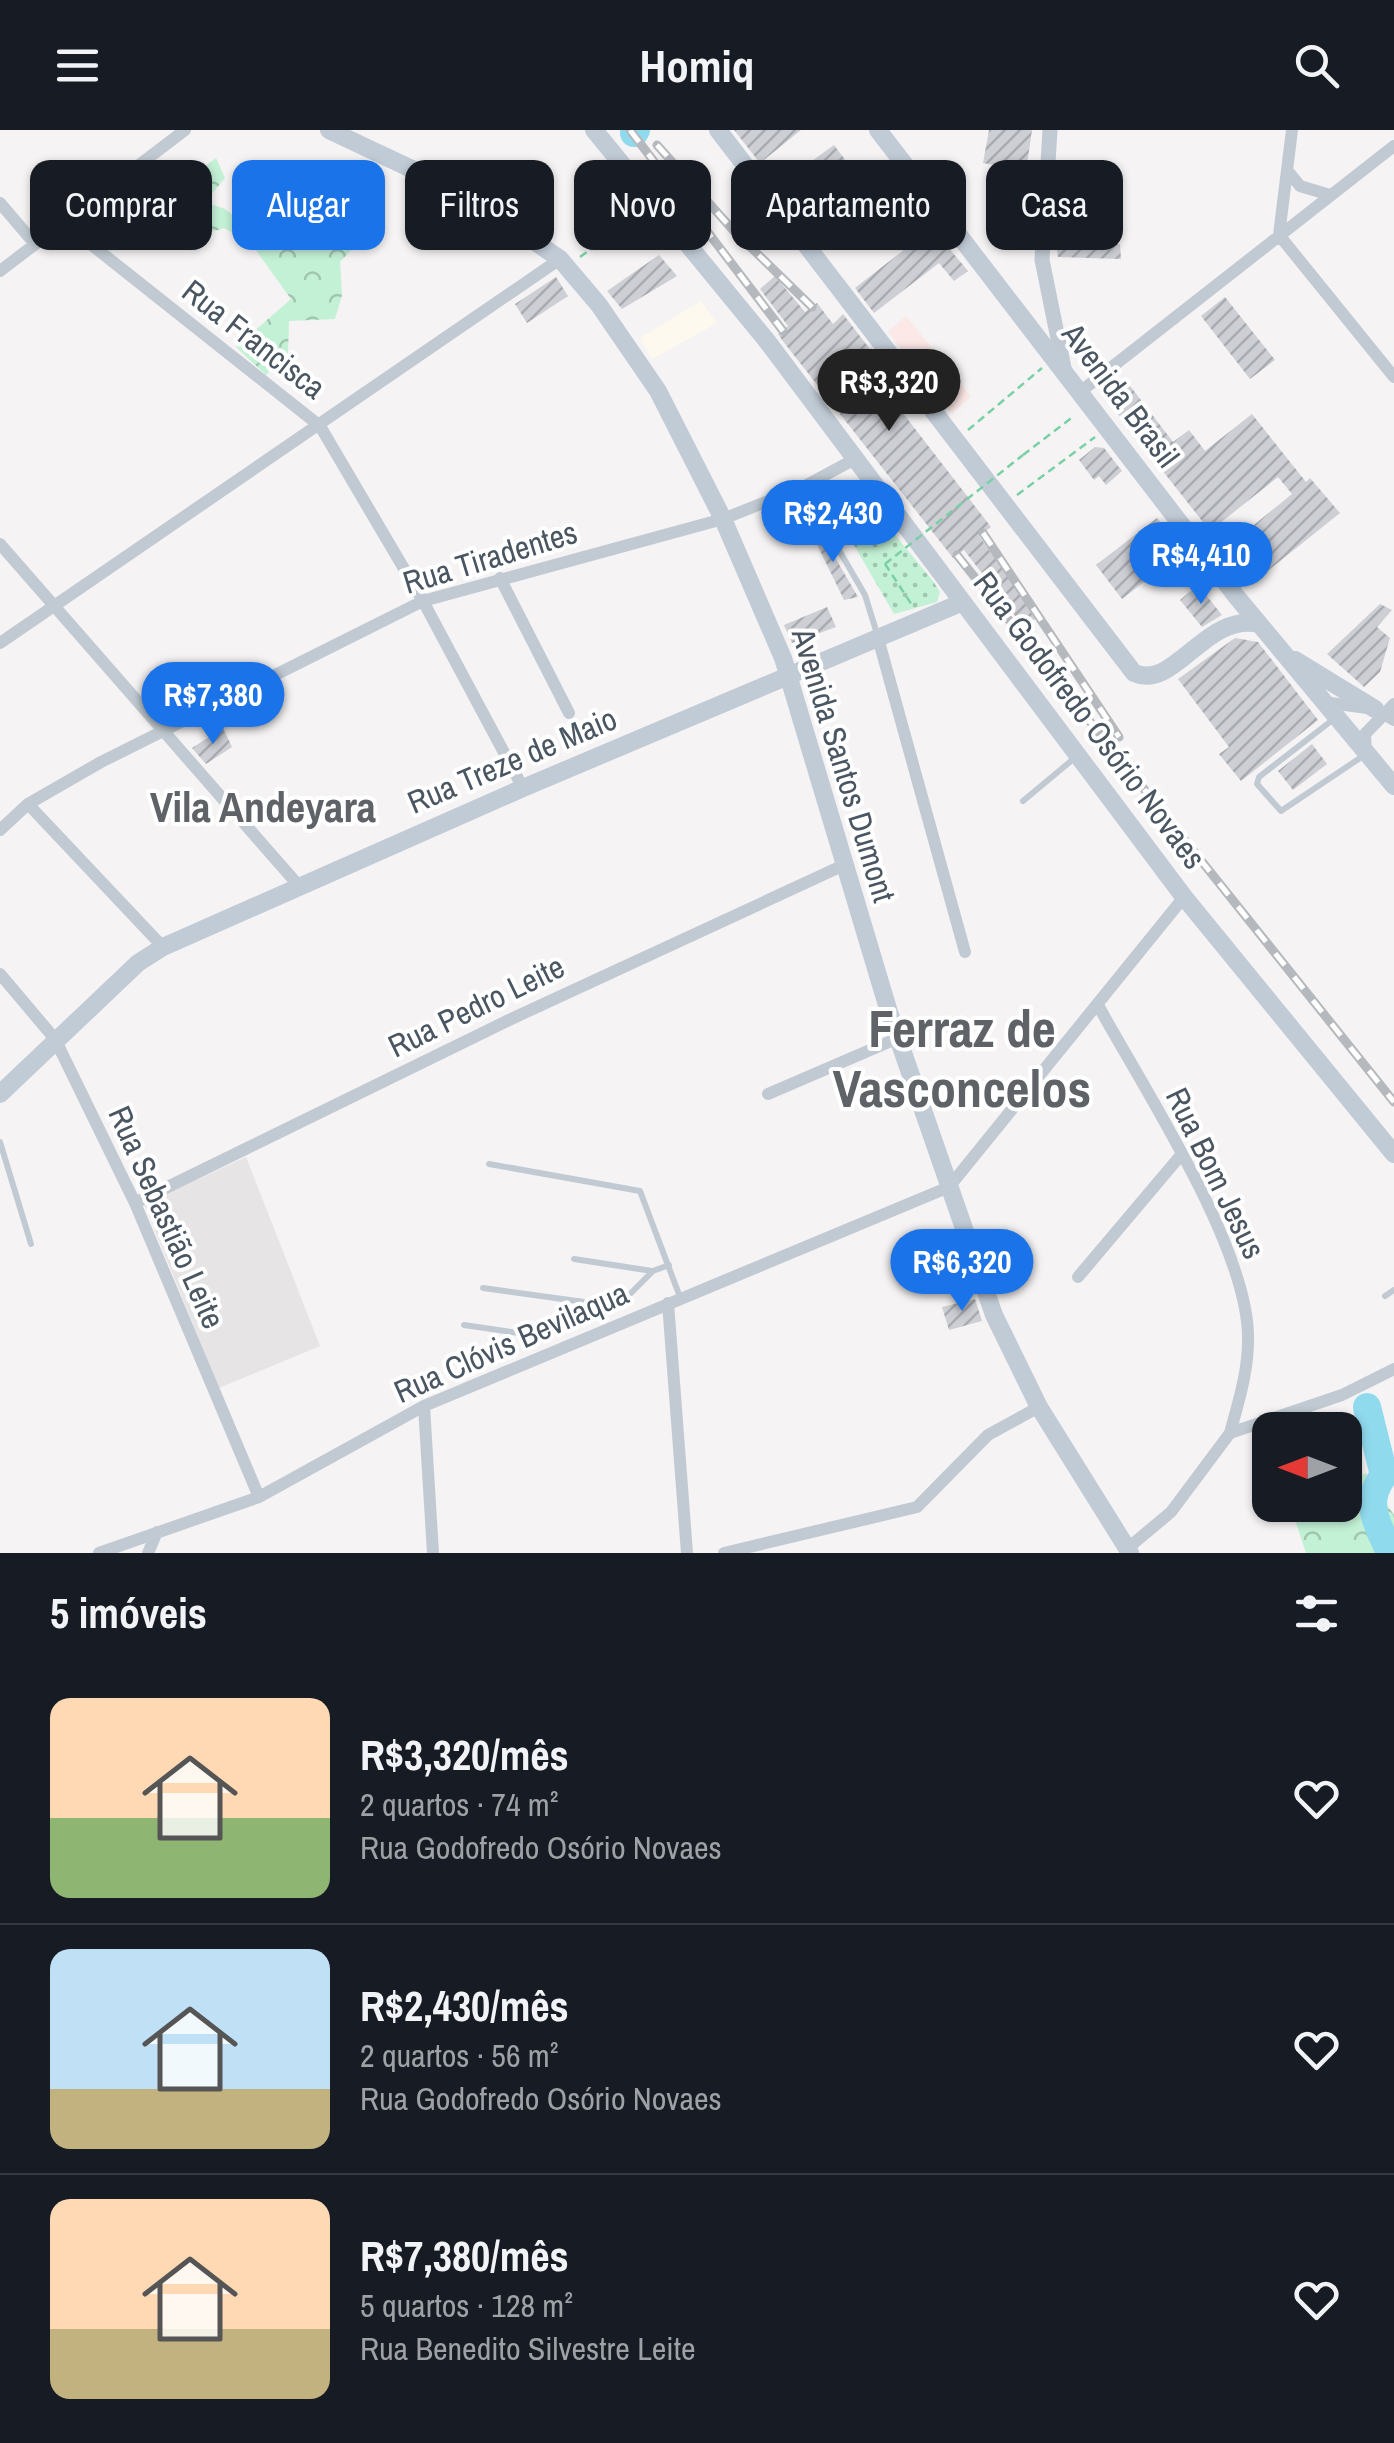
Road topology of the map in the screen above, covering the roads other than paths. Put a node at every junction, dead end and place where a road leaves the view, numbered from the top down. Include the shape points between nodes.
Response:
1 (185, 130) edge
2 (329, 130) edge
3 (594, 130) edge
4 (718, 130) edge
5 (878, 130) edge
6 (1050, 130) edge
7 (1292, 130) edge
8 (1394, 146) edge
9 (146, 160) edge
10 (1287, 170) junction
11 (1330, 195) junction
12 (0, 203) edge
13 (1279, 234) junction
14 (30, 238) edge
15 (30, 248) edge
16 (97, 250) edge
17 (565, 265) junction
18 (0, 271) edge
19 (1059, 364) junction
20 (1394, 377) edge
21 (1085, 398) junction
22 (320, 426) junction
23 (855, 459) junction
24 (803, 487) junction
25 (723, 519) junction
26 (0, 544) edge
27 (500, 578) junction
28 (1236, 596) junction
29 (423, 601) junction
30 (964, 602) junction
31 (54, 605) junction
32 (1229, 622) junction
33 (1259, 624) junction
34 (878, 638) junction
35 (0, 643) edge
36 (1282, 651) junction
37 (788, 674) junction
38 (1323, 702) junction
39 (1394, 704) edge
40 (569, 714) dead end
41 (1385, 715) edge
42 (1336, 718) junction
43 (162, 730) junction
44 (1366, 753) junction
45 (1078, 755) junction
46 (1394, 786) edge
47 (523, 788) junction
48 (1023, 802) dead end
49 (28, 804) junction
50 (0, 830) edge
51 (844, 865) junction
52 (300, 886) junction
53 (1184, 897) junction
54 (163, 947) junction
55 (965, 952) dead end
56 (0, 974) edge
57 (1099, 1007) junction
58 (54, 1038) junction
59 (898, 1038) junction
60 (0, 1094) edge
61 (768, 1094) dead end
62 (0, 1142) edge
63 (1394, 1154) edge
64 (1181, 1155) junction
65 (489, 1164) dead end
66 (950, 1186) junction
67 (135, 1203) junction
68 (31, 1244) dead end
69 (574, 1259) dead end
70 (669, 1265) junction
71 (653, 1271) junction
72 (1078, 1277) dead end
73 (483, 1288) dead end
74 (1394, 1290) edge
75 (1385, 1296) dead end
76 (675, 1301) junction
77 (608, 1305) junction
78 (464, 1325) dead end
79 (1394, 1368) edge
80 (424, 1406) junction
81 (1038, 1406) junction
82 (1230, 1433) junction
83 (259, 1497) junction
84 (157, 1532) junction
85 (1129, 1551) edge
86 (98, 1553) edge
87 (148, 1553) edge
88 (432, 1553) edge
89 (687, 1553) edge
90 (724, 1553) edge

1 - 9 street
2 - 17 main road, Avenida Santos Dumont via 468,194
3 - 23 main road, Rua Godofredo Osório Novaes
4 - 32 main road via 1122,662 1142,676 1159,674
5 - 19 main road, Avenida Brasil
6 - 19 street via 1042,260
7 - 10 street
8 - 11 street
10 - 11 street via 1300,186
10 - 13 street
11 - 13 street
12 - 14 street
13 - 20 street
13 - 21 street
15 - 18 street
16 - 22 street, Rua Francisca
17 - 22 street
17 - 25 main road, Avenida Santos Dumont via 658,391
19 - 21 main road, Avenida Brasil
21 - 28 main road, Avenida Brasil
22 - 29 street, Rua Francisca
22 - 31 street
23 - 24 street, Rua Tiradentes
23 - 30 main road, Rua Godofredo Osório Novaes
24 - 25 street, Rua Tiradentes
24 - 34 lane via 865,595
25 - 27 street, Rua Tiradentes
25 - 37 main road, Avenida Santos Dumont
26 - 31 street
27 - 29 street, Rua Tiradentes
27 - 40 street
28 - 32 main road
28 - 33 main road, Avenida Brasil
29 - 43 street, Rua Tiradentes
29 - 47 street, Rua Francisca
30 - 34 main road, Rua Treze de Maio
30 - 45 main road, Rua Godofredo Osório Novaes
31 - 35 street
31 - 43 street
32 - 33 main road
33 - 36 main road, Avenida Brasil
34 - 37 main road, Rua Treze de Maio
34 - 55 street
36 - 38 main road, Avenida Brasil
36 - 41 main road
37 - 47 main road, Rua Treze de Maio
37 - 51 main road, Avenida Santos Dumont
38 - 41 street
38 - 42 main road, Avenida Brasil
39 - 41 street
41 - 44 street via 1365,734
42 - 44 main road, Avenida Brasil
42 - 44 lane via 1259,776 1257,784 1275,808 1281,811
43 - 49 street, Rua Tiradentes
43 - 52 street
44 - 46 main road, Avenida Brasil
45 - 48 lane
45 - 53 main road, Rua Godofredo Osório Novaes
47 - 52 main road, Rua Treze de Maio
49 - 50 street, Rua Tiradentes
49 - 54 street
51 - 59 main road, Avenida Santos Dumont
51 - 67 street, Rua Pedro Leite
52 - 54 main road, Rua Treze de Maio
53 - 57 street
53 - 63 main road, Rua Godofredo Osório Novaes
54 - 58 main road, Rua Treze de Maio
56 - 58 street, Rua Sebastião Leite
57 - 64 street, Rua Bom Jesus
57 - 66 street
58 - 60 main road, Rua Treze de Maio
58 - 67 street, Rua Sebastião Leite
59 - 61 street
59 - 66 main road, Avenida Santos Dumont
62 - 68 lane
64 - 72 street
64 - 82 street, Rua Bom Jesus via 1242,1288 1246,1374
65 - 70 lane via 640,1191
66 - 76 street, Rua Clóvis Bevilaqua
66 - 81 main road, Avenida Santos Dumont via 994,1315
67 - 83 street, Rua Sebastião Leite
69 - 71 lane
70 - 71 lane
70 - 76 lane
71 - 77 lane
73 - 77 lane
74 - 75 lane
76 - 80 street, Rua Clóvis Bevilaqua
76 - 89 street
77 - 78 lane via 538,1336
79 - 82 street via 1342,1395
80 - 83 street, Rua Clóvis Bevilaqua
80 - 88 street
81 - 85 main road, Avenida Santos Dumont
81 - 90 street via 988,1435 917,1507
82 - 85 street via 1171,1512
83 - 84 street, Rua Clóvis Bevilaqua
84 - 86 street, Rua Clóvis Bevilaqua
84 - 87 street

